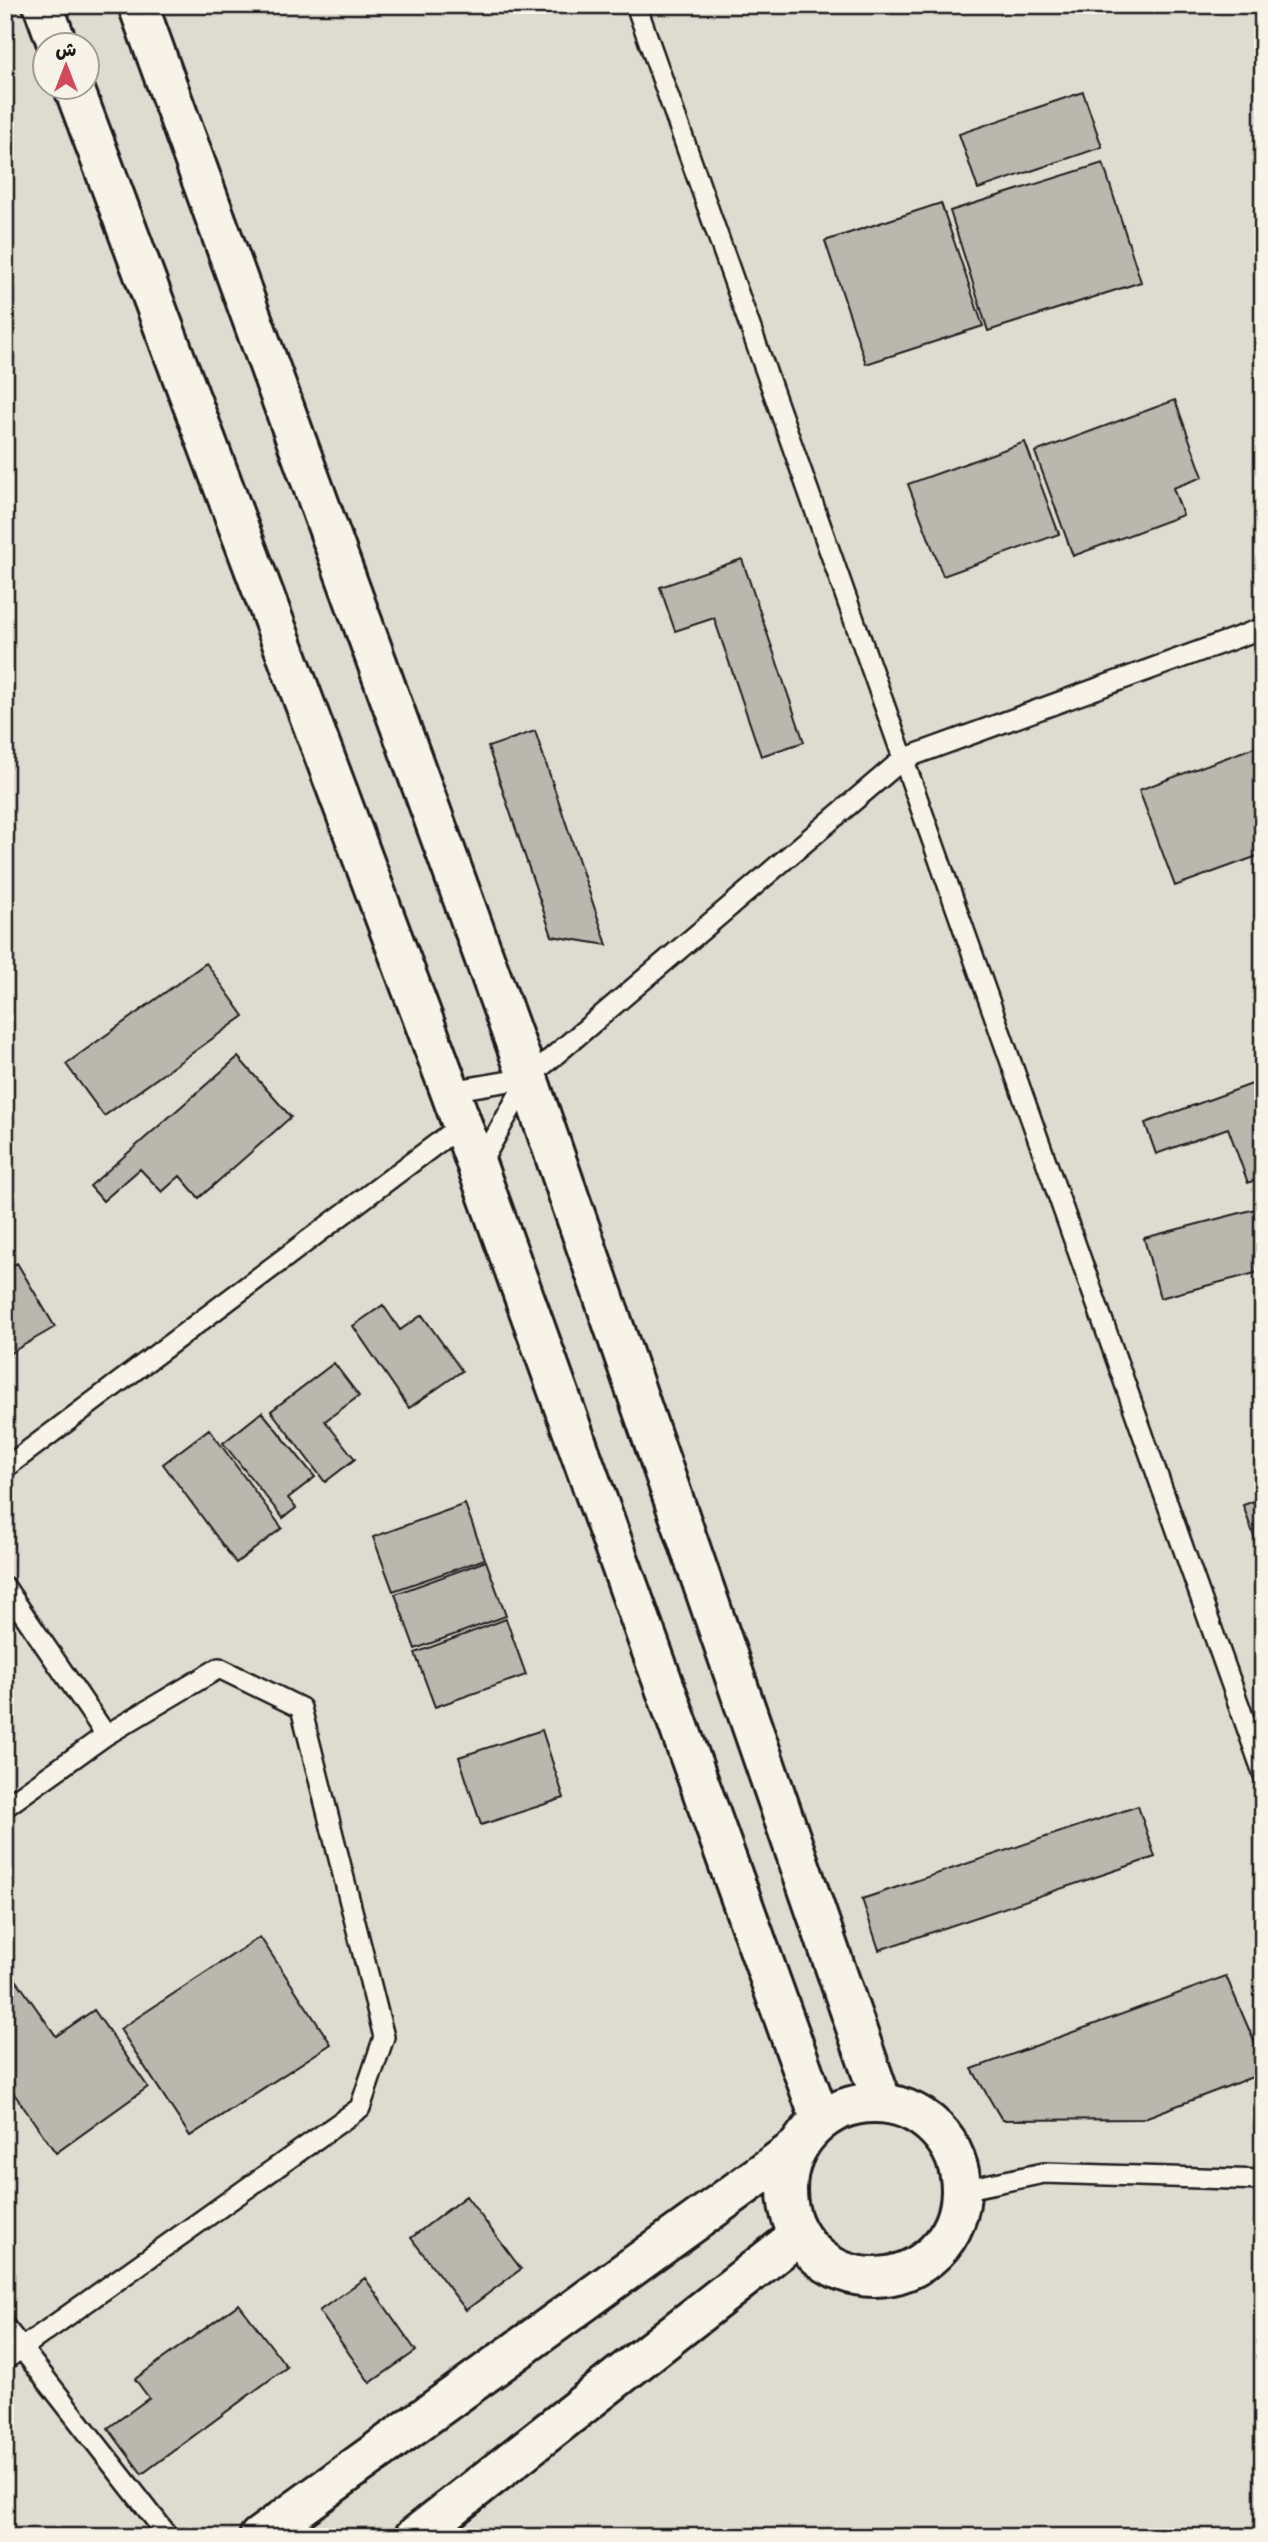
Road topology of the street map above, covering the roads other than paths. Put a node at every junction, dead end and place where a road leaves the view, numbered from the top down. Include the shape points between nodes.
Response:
1 (43, 5) edge
2 (138, 5) edge
3 (636, 5) edge
4 (53, 32) edge
5 (79, 102) edge
6 (1263, 628) edge
7 (904, 759) junction
8 (528, 1078) junction
9 (456, 1107) junction
10 (478, 1168) junction
11 (5, 1468) edge
12 (5, 1587) edge
13 (106, 1735) junction
14 (1263, 1773) edge
15 (5, 1807) edge
16 (882, 2104) junction
17 (809, 2134) junction
18 (1263, 2180) edge
19 (962, 2190) junction
20 (799, 2235) junction
21 (5, 2327) edge
22 (22, 2348) junction
23 (5, 2360) edge
24 (169, 2537) edge
25 (259, 2537) edge
26 (414, 2537) edge

1 - 4 street
2 - 8 street
3 - 7 lane
5 - 9 street
6 - 7 lane
7 - 8 lane
7 - 14 lane
8 - 9 lane
8 - 10 lane
8 - 16 street
9 - 10 street
9 - 11 lane
10 - 17 street
12 - 13 lane
13 - 15 lane
13 - 22 lane via 219,1668 301,1708 384,2037 360,2108
16 - 17 street via 848,2107
16 - 19 street via 912,2111 936,2129 957,2160
17 - 20 street via 788,2176 788,2206
17 - 25 street
18 - 19 lane via 1044,2173
19 - 20 street via 957,2220 942,2246 929,2259 902,2273 872,2278 846,2273 819,2259
20 - 26 street
21 - 22 lane
22 - 23 lane
22 - 24 lane

